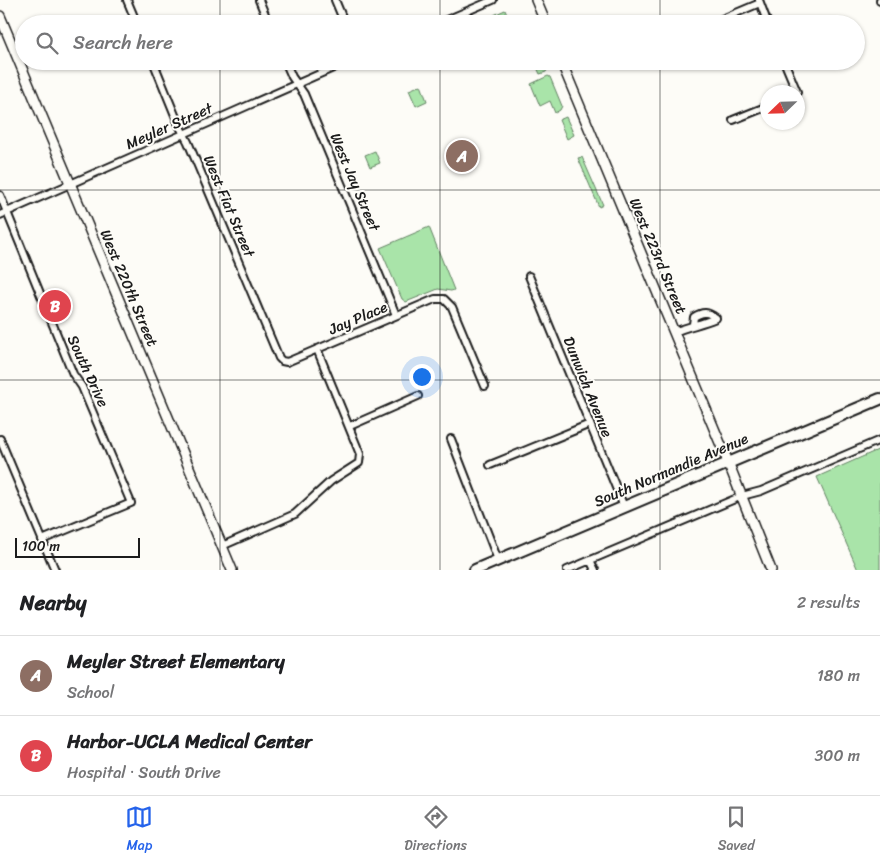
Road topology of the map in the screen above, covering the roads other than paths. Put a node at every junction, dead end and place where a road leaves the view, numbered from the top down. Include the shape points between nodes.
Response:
1 (127, 0) edge
2 (259, 0) edge
3 (335, 0) edge
4 (493, 0) edge
5 (536, 0) edge
6 (759, 1) edge
7 (133, 15) edge
8 (265, 15) edge
9 (341, 15) edge
10 (458, 15) edge
11 (542, 15) edge
12 (729, 15) edge
13 (764, 15) edge
14 (0, 16) edge
15 (15, 52) edge
16 (22, 70) edge
17 (157, 70) edge
18 (289, 70) edge
19 (329, 70) edge
20 (566, 70) edge
21 (788, 70) edge
22 (297, 84) junction
23 (794, 85) edge
24 (760, 109) edge
25 (733, 120) dead end
26 (184, 133) junction
27 (70, 185) junction
28 (0, 195) edge
29 (7, 213) junction
30 (0, 215) edge
31 (529, 276) dead end
32 (396, 315) junction
33 (693, 324) dead end
34 (674, 332) junction
35 (317, 349) junction
36 (282, 361) joint
37 (485, 386) dead end
38 (418, 396) dead end
39 (880, 399) edge
40 (590, 424) junction
41 (350, 426) junction
42 (0, 439) edge
43 (451, 439) dead end
44 (880, 440) edge
45 (728, 462) junction
46 (490, 465) dead end
47 (742, 496) junction
48 (624, 507) junction
49 (42, 540) junction
50 (222, 546) junction
51 (498, 560) junction
52 (590, 560) junction
53 (55, 570) edge
54 (232, 570) edge
55 (475, 570) edge
56 (566, 570) edge
57 (594, 570) edge
58 (772, 570) edge

1 - 7 street
2 - 8 street
3 - 9 street
4 - 10 street
5 - 11 street
6 - 12 street
6 - 13 street
14 - 15 street, West 220th Street
16 - 27 street, West 220th Street
17 - 26 street, West Fiat Street
18 - 22 street, West Jay Street
19 - 22 street, Meyler Street
20 - 34 street, West 223rd Street
21 - 23 street
22 - 26 street, Meyler Street
22 - 32 street, West Jay Street
24 - 25 street
26 - 27 street, Meyler Street
26 - 36 street, West Fiat Street
27 - 29 street, Meyler Street
27 - 50 street, West 220th Street
28 - 29 street, South Drive
29 - 30 street, Meyler Street
29 - 49 street, South Drive via 131,503
31 - 40 street, Dunwich Avenue
32 - 35 street, Jay Place
32 - 37 street, Jay Place via 435,299 444,299 452,307
33 - 34 street
34 - 45 street, West 223rd Street
35 - 36 street, Jay Place via 287,362
35 - 41 street
38 - 41 street
39 - 45 main road, South Normandie Avenue
40 - 46 street
40 - 48 street, Dunwich Avenue
41 - 50 street via 360,454 359,463 331,481 295,514
42 - 49 street
43 - 51 street
44 - 47 street via 761,491
45 - 47 street, West 223rd Street
45 - 48 main road, South Normandie Avenue
47 - 52 street
47 - 58 street, West 223rd Street
48 - 51 main road, South Normandie Avenue
49 - 53 street
50 - 54 street, West 220th Street
51 - 55 main road, South Normandie Avenue
52 - 56 street
52 - 57 street

